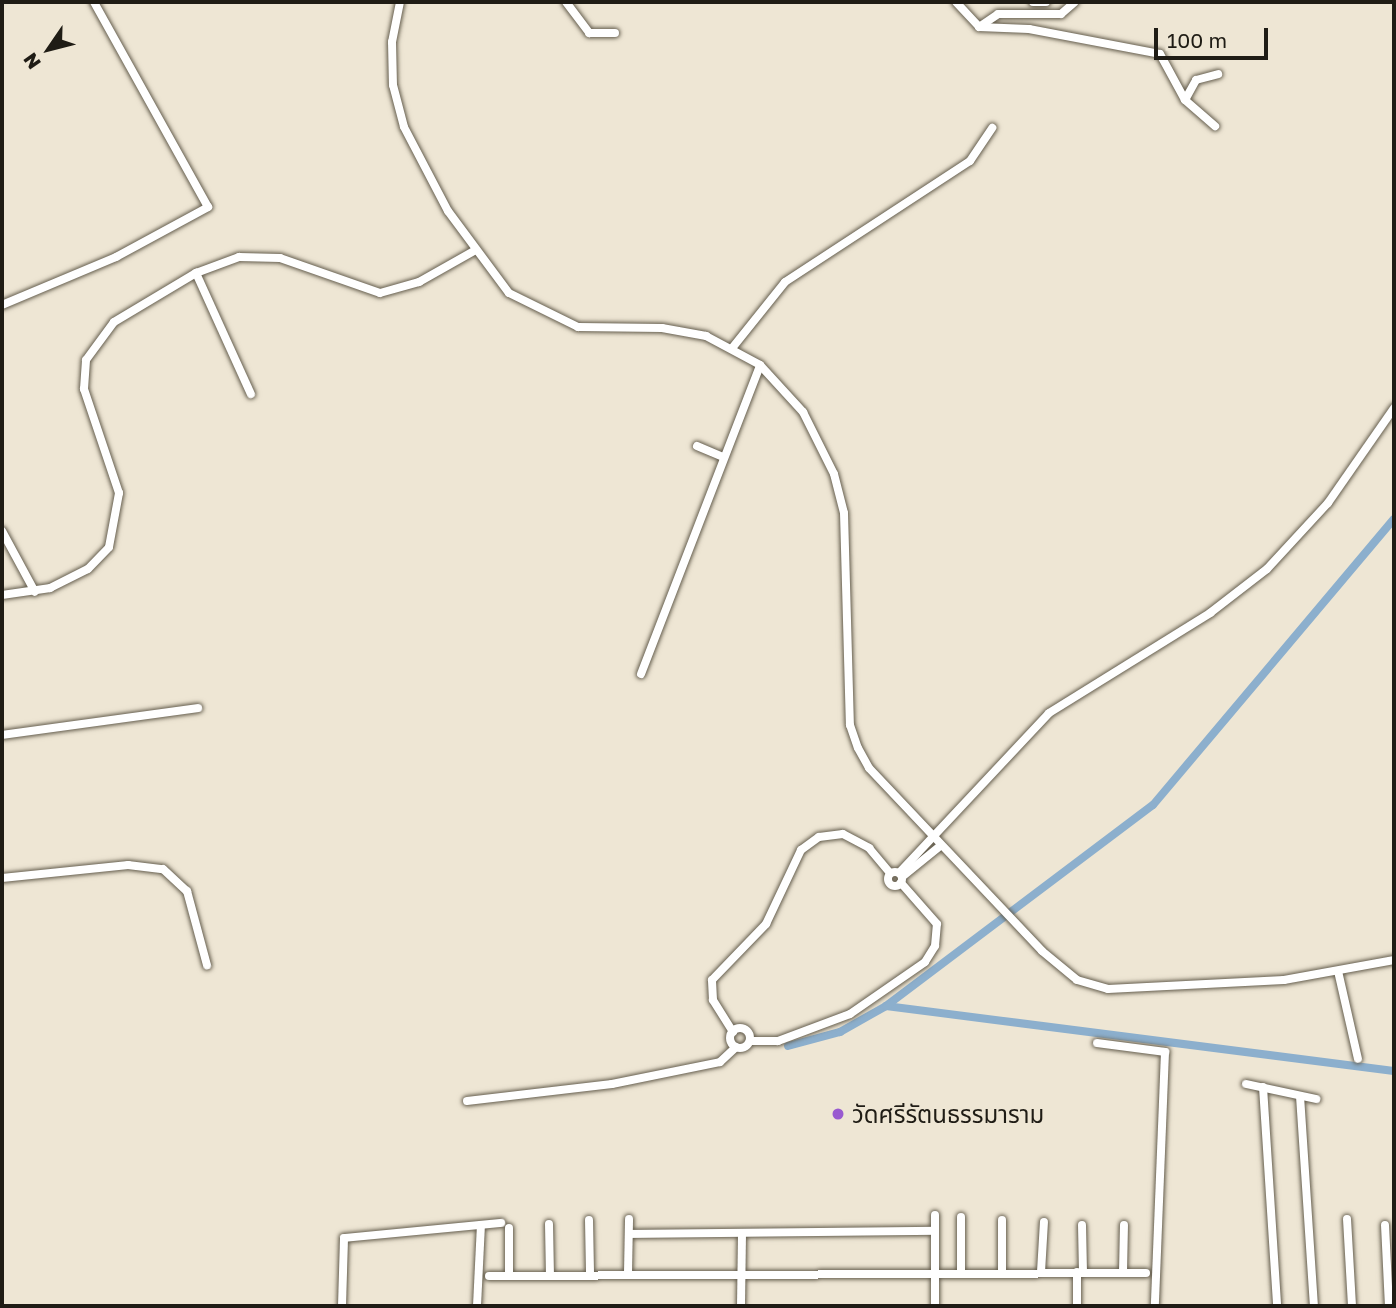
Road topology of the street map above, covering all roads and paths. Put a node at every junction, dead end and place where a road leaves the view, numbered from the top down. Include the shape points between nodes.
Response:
1 (94, 2) edge
2 (400, 2) edge
3 (566, 2) edge
4 (956, 2) edge
5 (1033, 2) edge
6 (1046, 2) edge
7 (1074, 2) edge
8 (979, 27) junction
9 (615, 33) dead end
10 (1218, 74) dead end
11 (1185, 100) junction
12 (1216, 126) dead end
13 (992, 128) dead end
14 (474, 251) junction
15 (196, 273) junction
16 (2, 305) edge
17 (733, 347) junction
18 (760, 365) junction
19 (251, 394) dead end
20 (1394, 408) edge
21 (697, 446) dead end
22 (723, 457) junction
23 (2, 531) edge
24 (35, 592) junction
25 (2, 594) edge
26 (641, 674) dead end
27 (198, 708) dead end
28 (2, 735) edge
29 (931, 836) junction
30 (940, 846) junction
31 (916, 859) junction
32 (898, 876) junction
33 (2, 878) edge
34 (1394, 960) edge
35 (207, 965) dead end
36 (1338, 971) junction
37 (733, 1032) junction
38 (750, 1041) junction
39 (1097, 1043) dead end
40 (736, 1047) junction
41 (1358, 1059) dead end
42 (1246, 1084) dead end
43 (1263, 1087) junction
44 (1300, 1096) junction
45 (1316, 1099) dead end
46 (467, 1101) dead end
47 (935, 1215) dead end
48 (961, 1217) dead end
49 (629, 1219) dead end
50 (1346, 1219) dead end
51 (589, 1220) dead end
52 (1002, 1220) dead end
53 (1044, 1223) dead end
54 (549, 1224) dead end
55 (481, 1225) junction
56 (1082, 1225) dead end
57 (1124, 1225) dead end
58 (1385, 1225) dead end
59 (935, 1231) junction
60 (741, 1233) junction
61 (629, 1234) junction
62 (741, 1272) junction
63 (935, 1272) junction
64 (961, 1272) junction
65 (1002, 1272) junction
66 (1041, 1272) junction
67 (1080, 1272) junction
68 (1123, 1272) junction
69 (628, 1273) junction
70 (1146, 1273) dead end
71 (590, 1274) junction
72 (509, 1275) junction
73 (551, 1275) junction
74 (488, 1276) dead end
75 (342, 1306) edge
76 (477, 1306) edge
77 (741, 1306) edge
78 (935, 1306) edge
79 (1077, 1306) edge
80 (1155, 1306) edge
81 (1278, 1306) edge
82 (1314, 1306) edge
83 (1352, 1306) edge
84 (1389, 1306) edge

1 - 16 street via 208,207 116,257
2 - 14 street via 392,64 404,127 423,172
3 - 9 street via 589,33
4 - 8 street
5 - 6 street
7 - 8 street via 1056,16 998,14
8 - 11 street via 1029,29 1160,54
10 - 11 street via 1196,80
11 - 12 street
13 - 17 street via 971,161 785,282
14 - 15 street via 395,292 369,290 258,255
14 - 17 street via 509,293 552,319 609,331 683,331
15 - 19 street
15 - 24 street via 114,322 91,349 84,389 119,494 118,523 109,547 88,569
17 - 18 street
18 - 22 street
18 - 29 street via 803,412 834,474 844,513 850,725 858,748
20 - 29 street via 1328,503 1267,569 1210,613 1056,707
21 - 22 street
22 - 26 street
23 - 24 street
24 - 25 street
27 - 28 street
29 - 30 street
29 - 31 street
30 - 31 street
30 - 36 street via 1067,974 1098,988 1244,984
31 - 32 street
32 - 37 street via 869,848 843,834 819,837 801,850 766,924 712,980 713,1000
32 - 38 street via 937,924 935,947 925,962 850,1014 778,1041
33 - 35 street via 128,865 163,869 187,891
34 - 36 street
36 - 41 street
37 - 38 street via 745,1030
37 - 40 street
38 - 40 street
39 - 80 street via 1165,1052
40 - 46 street via 720,1062 612,1084
42 - 43 street
43 - 44 street
43 - 81 street
44 - 45 street
44 - 82 street
47 - 59 street
48 - 64 street
49 - 61 street
50 - 83 street
51 - 71 street
52 - 65 street
53 - 66 street
54 - 73 street
55 - 72 street via 505,1226
55 - 75 street via 344,1238
55 - 76 street
56 - 67 street
57 - 68 street
58 - 84 street
59 - 60 street
59 - 63 street
60 - 61 street
60 - 62 street
61 - 69 street
62 - 63 street
62 - 69 street
62 - 77 street
63 - 64 street
63 - 78 street
64 - 65 street
65 - 66 street
66 - 67 street
67 - 68 street
67 - 79 street
68 - 70 street
69 - 71 street
71 - 73 street
72 - 73 street
72 - 74 street

